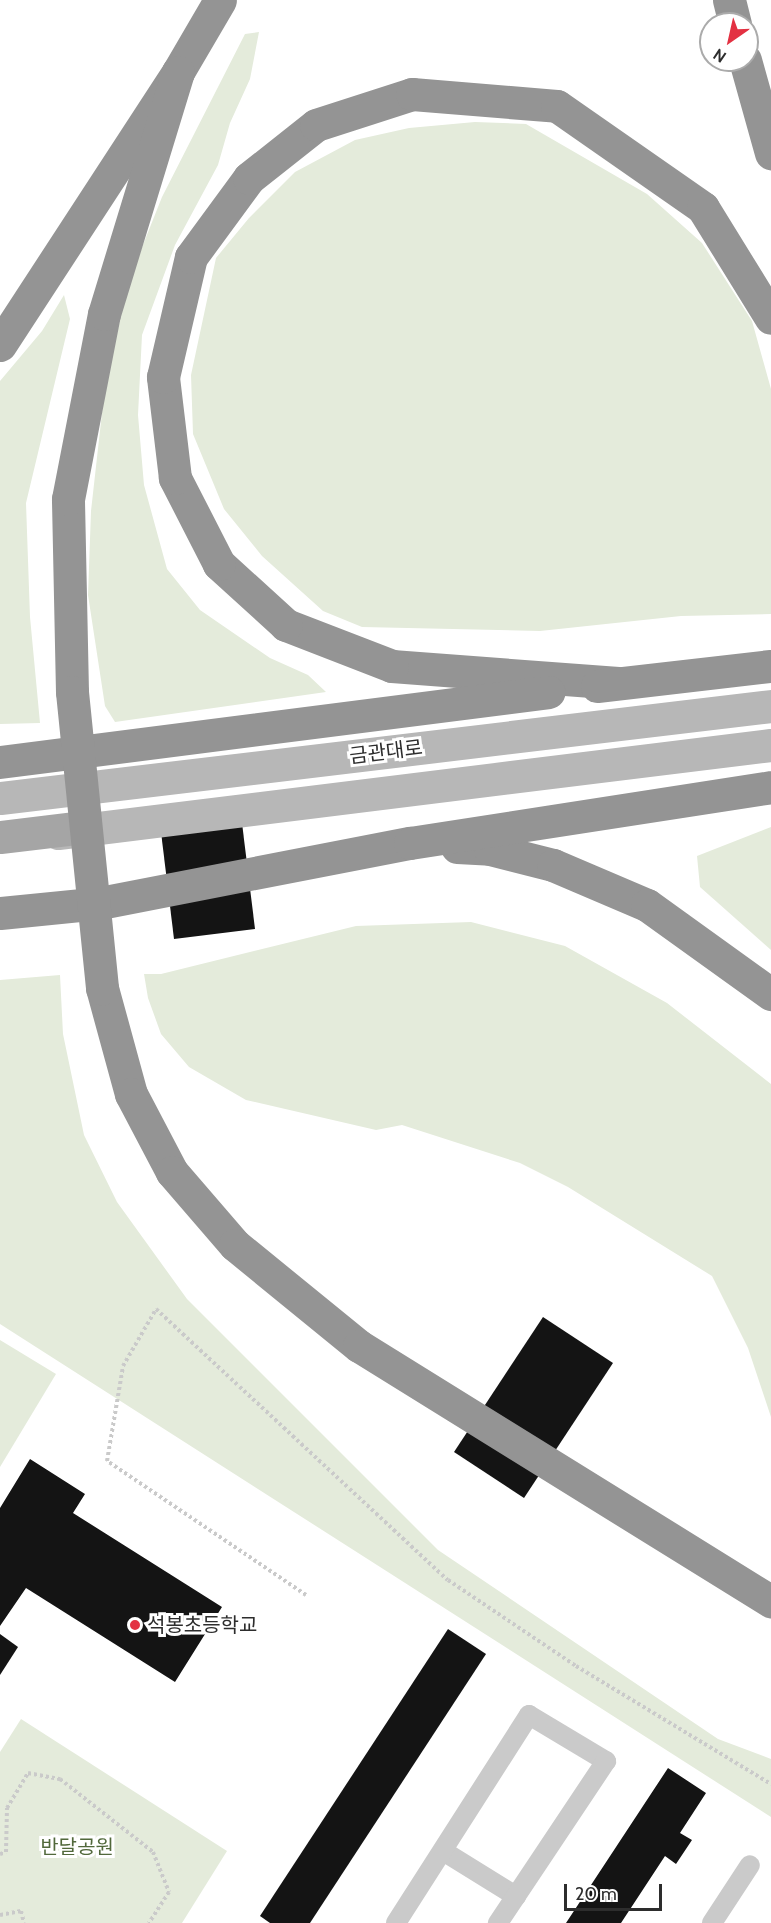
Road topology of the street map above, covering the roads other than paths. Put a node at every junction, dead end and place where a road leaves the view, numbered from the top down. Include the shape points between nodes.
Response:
1 (220, 0) edge
2 (178, 72) junction
3 (748, 72) edge
4 (771, 153) edge
5 (771, 318) edge
6 (0, 345) edge
7 (771, 666) edge
8 (618, 683) junction
9 (771, 706) edge
10 (771, 745) edge
11 (0, 762) edge
12 (771, 787) edge
13 (0, 798) edge
14 (75, 828) junction
15 (0, 837) edge
16 (410, 843) junction
17 (0, 850) edge
18 (0, 913) edge
19 (771, 994) edge
20 (771, 1601) edge
21 (443, 1851) junction
22 (750, 1865) dead end
23 (516, 1896) junction
24 (396, 1923) edge
25 (498, 1923) edge
26 (712, 1923) edge

1 - 2 highway
2 - 6 highway
2 - 20 highway, bridge via 104,314 68,499 72,692 102,988 131,1094 172,1172 236,1245 359,1346
3 - 4 highway
5 - 8 highway via 703,208 558,106 412,94 316,125 249,178 191,257 163,377 175,478 219,564 286,625 392,666
7 - 8 highway
8 - 11 highway
9 - 13 main road, 금관대로
10 - 14 main road, 금관대로
12 - 16 highway
14 - 15 main road, 금관대로
14 - 17 main road
16 - 18 highway via 100,903
16 - 19 highway via 490,849 554,865 647,905
21 - 23 lane
21 - 23 lane via 529,1715 606,1761
21 - 24 lane
22 - 26 lane
23 - 25 lane

